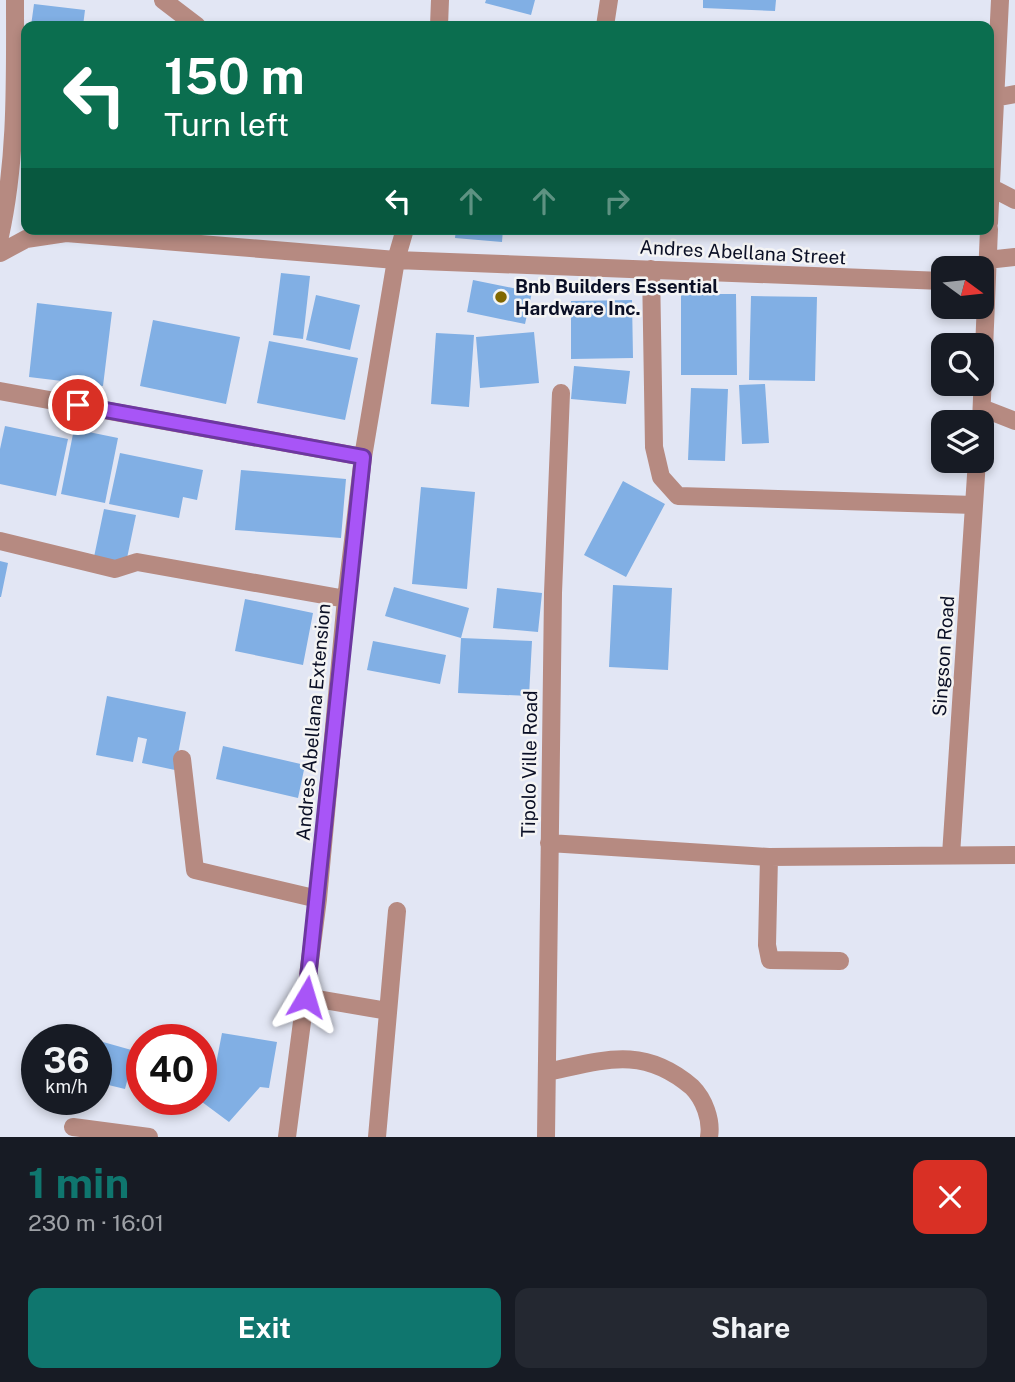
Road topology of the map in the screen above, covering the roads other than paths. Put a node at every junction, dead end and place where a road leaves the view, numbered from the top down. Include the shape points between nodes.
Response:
1 (15, 0) edge
2 (163, 0) edge
3 (440, 0) edge
4 (609, 0) edge
5 (1000, 0) edge
6 (190, 21) edge
7 (439, 21) edge
8 (607, 21) edge
9 (1015, 94) edge
10 (994, 98) joint
11 (994, 189) edge
12 (1015, 200) edge
13 (53, 235) edge
14 (90, 235) edge
15 (403, 235) edge
16 (989, 235) edge
17 (0, 236) edge
18 (0, 253) edge
19 (987, 256) edge
20 (1015, 257) edge
21 (994, 259) edge
22 (396, 260) junction
23 (651, 269) junction
24 (931, 281) edge
25 (983, 319) edge
26 (0, 391) edge
27 (561, 393) dead end
28 (981, 410) edge
29 (994, 417) edge
30 (1015, 421) edge
31 (363, 457) junction
32 (976, 473) edge
33 (974, 505) junction
34 (0, 541) edge
35 (346, 599) junction
36 (182, 759) dead end
37 (549, 843) junction
38 (951, 855) junction
39 (1015, 855) edge
40 (769, 857) junction
41 (318, 899) junction
42 (397, 911) dead end
43 (840, 961) dead end
44 (306, 997) junction
45 (388, 1011) junction
46 (547, 1072) junction
47 (73, 1127) dead end
48 (149, 1137) edge
49 (287, 1137) edge
50 (377, 1137) edge
51 (546, 1137) edge
52 (709, 1137) edge

1 - 17 street via 14,113 8,201
2 - 6 street
3 - 7 street
4 - 8 street
5 - 10 street
9 - 10 street
11 - 12 street
13 - 18 street, Andres Abellana Street via 26,239
14 - 22 street, Andres Abellana Street
15 - 22 street, Andres Abellana Extension
16 - 19 street
20 - 21 street
22 - 23 street, Andres Abellana Street
22 - 31 street, Andres Abellana Extension
23 - 24 street, Andres Abellana Street
23 - 33 street via 654,447 661,477 678,496
25 - 28 street
26 - 31 street
27 - 37 street, Tipolo Ville Road
29 - 30 street
31 - 35 street, Andres Abellana Extension
32 - 33 street, Singson Road
33 - 38 street, Singson Road
34 - 35 street via 115,569 137,562
35 - 41 street, Andres Abellana Extension
36 - 41 street via 195,870
37 - 40 street
37 - 46 street, Tipolo Ville Road
38 - 39 street
38 - 40 street
40 - 43 street via 770,960
41 - 44 street, Andres Abellana Extension
42 - 45 street
44 - 45 street
44 - 49 street, Andres Abellana Extension
45 - 50 street
46 - 51 street, Tipolo Ville Road
46 - 52 street via 608,1059 656,1063 672,1070 700,1095
47 - 48 street

